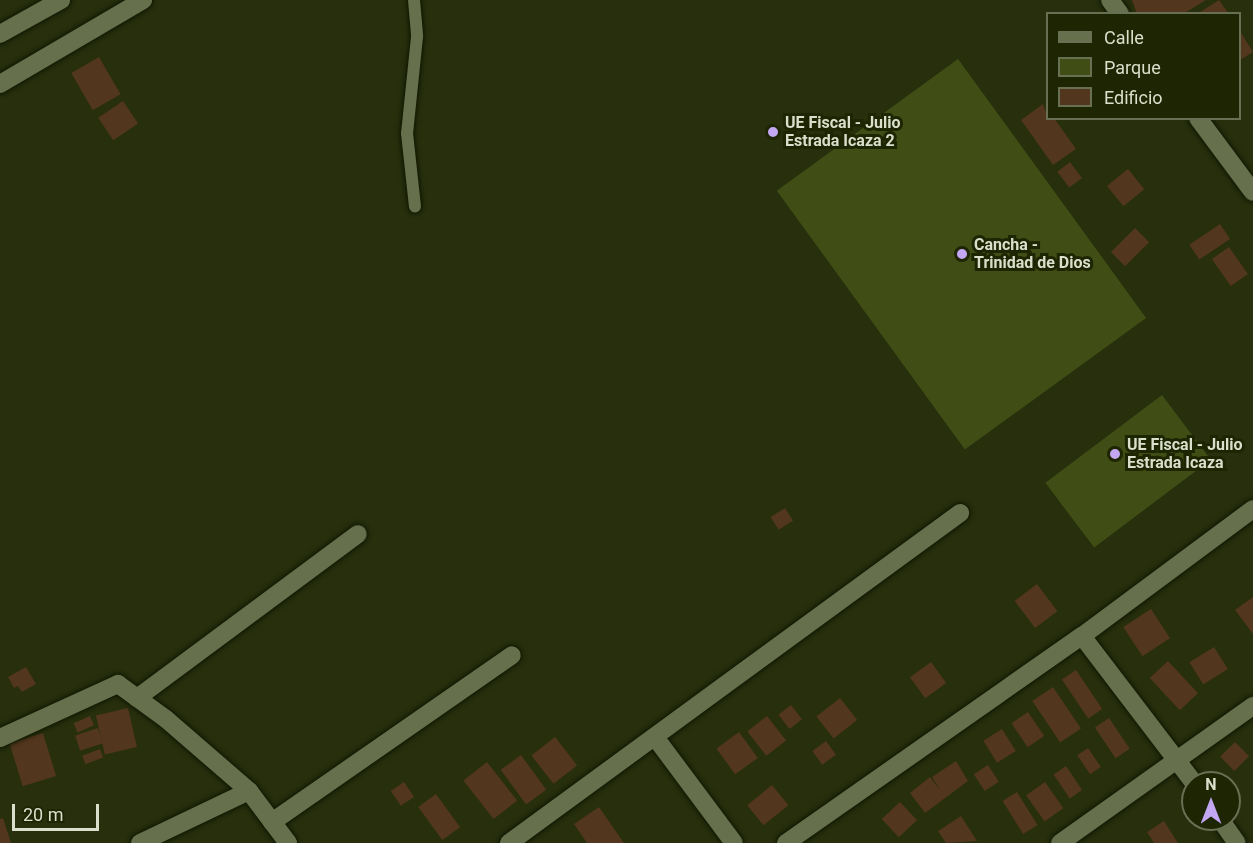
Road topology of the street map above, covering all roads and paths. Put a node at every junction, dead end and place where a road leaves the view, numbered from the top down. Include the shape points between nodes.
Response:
1 (142, 0) edge
2 (414, 0) edge
3 (55, 2) edge
4 (0, 34) edge
5 (0, 84) edge
6 (1199, 120) edge
7 (1253, 192) edge
8 (415, 207) dead end
9 (1253, 509) edge
10 (960, 513) dead end
11 (358, 534) dead end
12 (1082, 636) junction
13 (512, 655) dead end
14 (137, 698) junction
15 (1253, 706) edge
16 (655, 737) junction
17 (0, 738) edge
18 (1177, 758) junction
19 (1186, 771) edge
20 (249, 791) junction
21 (272, 822) junction
22 (140, 843) edge
23 (288, 843) edge
24 (509, 843) edge
25 (734, 843) edge
26 (786, 843) edge
27 (1060, 843) edge

1 - 5 street
2 - 8 lane via 417,37 407,133
3 - 4 street
6 - 7 street
9 - 12 street
10 - 16 street
11 - 14 street
12 - 18 street
12 - 26 street
13 - 21 street
14 - 17 street via 118,684
14 - 20 street
15 - 18 street
16 - 24 street
16 - 25 street
18 - 19 street
18 - 27 street
20 - 21 street
20 - 22 street
21 - 23 street

